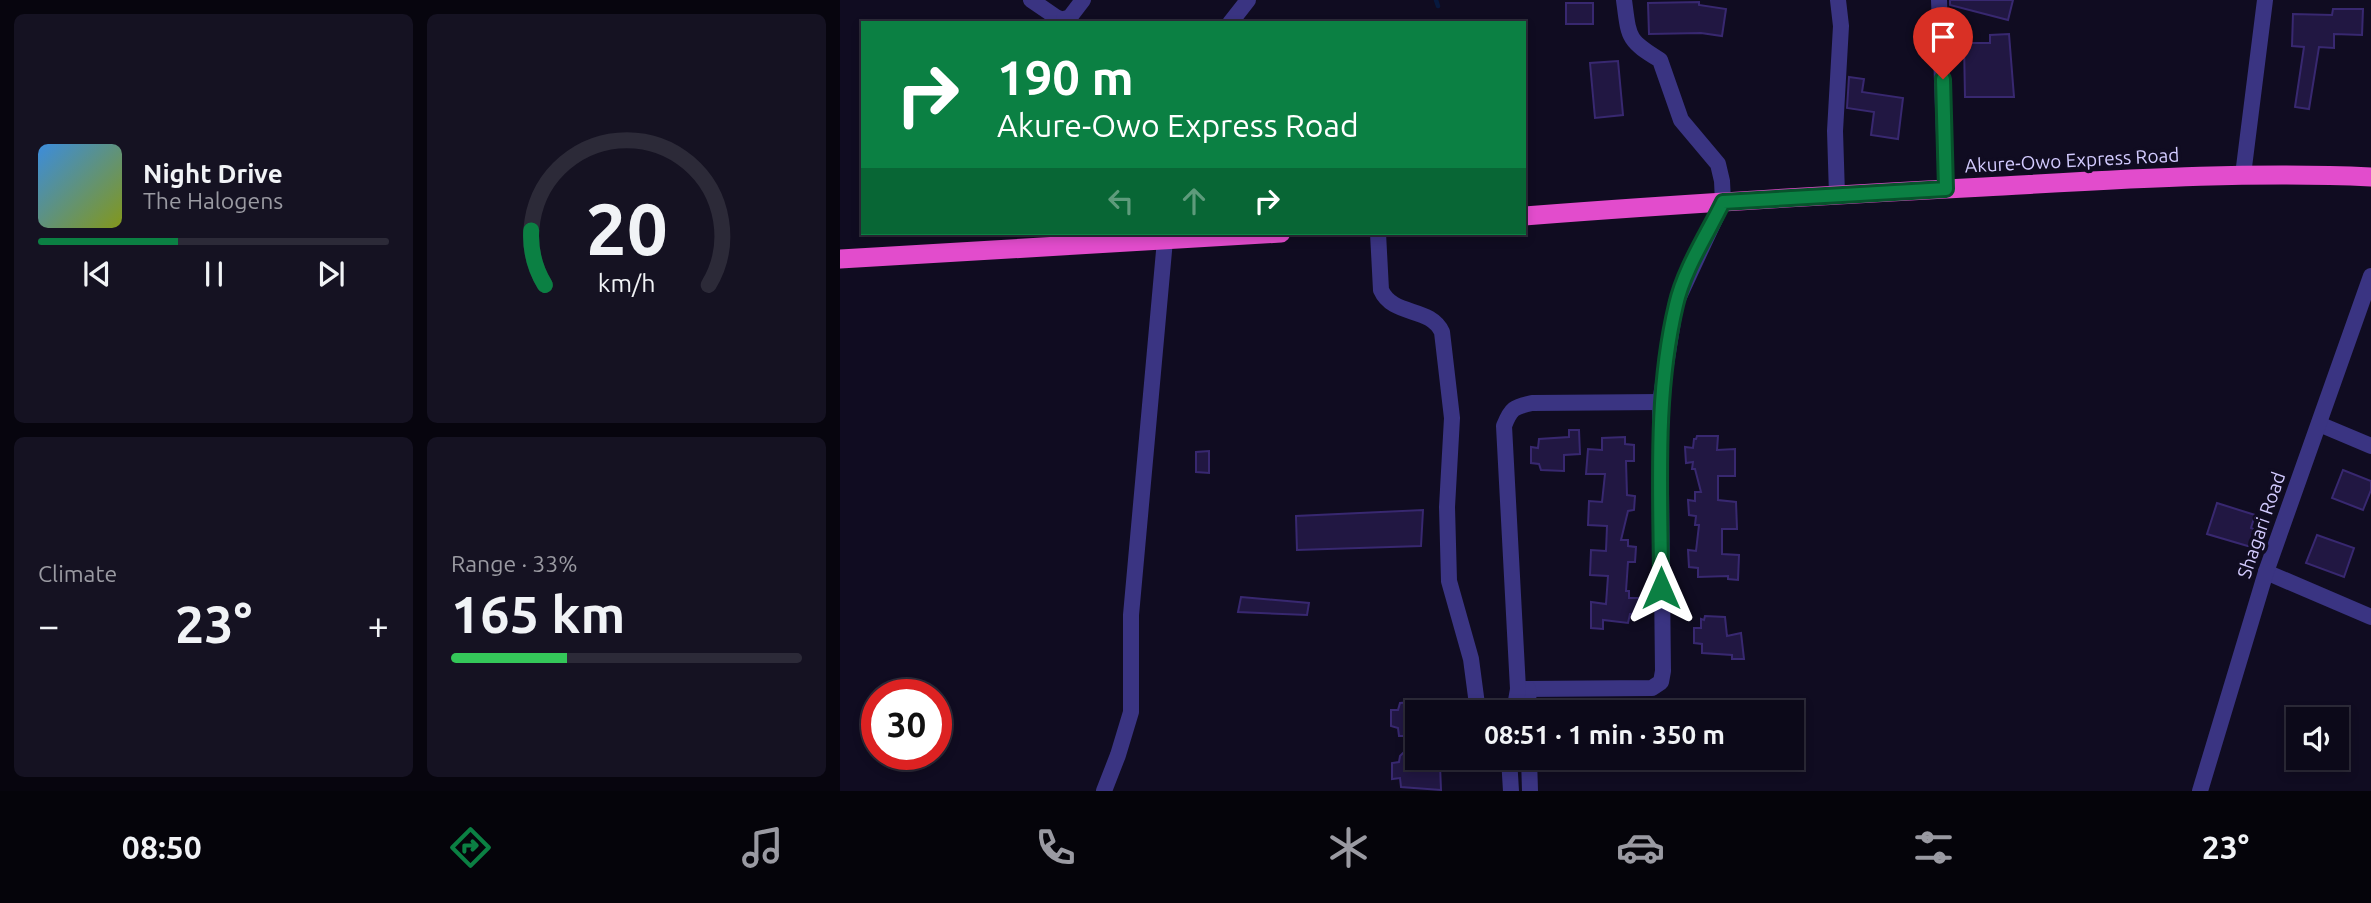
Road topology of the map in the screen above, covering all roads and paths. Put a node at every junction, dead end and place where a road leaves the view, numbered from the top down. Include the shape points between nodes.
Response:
1 (1031, 0) edge
2 (1083, 0) edge
3 (1248, 0) edge
4 (1624, 0) edge
5 (1838, 0) edge
6 (1939, 0) edge
7 (2265, 0) edge
8 (1067, 21) edge
9 (1232, 21) edge
10 (2243, 175) junction
11 (2371, 177) edge
12 (1946, 189) junction
13 (1837, 195) junction
14 (1723, 202) junction
15 (1526, 216) edge
16 (1248, 235) edge
17 (1378, 235) edge
18 (1164, 240) junction
19 (840, 259) edge
20 (2371, 276) edge
21 (1660, 402) junction
22 (2319, 424) junction
23 (2371, 446) edge
24 (2266, 572) junction
25 (2371, 617) edge
26 (1523, 689) junction
27 (1476, 700) edge
28 (1519, 700) edge
29 (1526, 700) edge
30 (1510, 770) edge
31 (1529, 770) edge
32 (1104, 791) edge
33 (1511, 791) edge
34 (1530, 791) edge
35 (2200, 791) edge

1 - 8 street
2 - 8 street
3 - 9 street
4 - 14 street via 1631,38 1660,60 1681,120 1718,163
5 - 13 street
6 - 12 street
7 - 10 street
10 - 11 highway, Akure-Owo Express Road
10 - 12 highway, Akure-Owo Express Road
12 - 13 highway, Akure-Owo Express Road
13 - 14 highway, Akure-Owo Express Road
14 - 15 highway, Akure-Owo Express Road
14 - 21 street via 1676,303
16 - 18 highway
17 - 27 street via 1384,298 1431,318 1442,332 1452,418 1449,581 1471,659
18 - 19 highway
18 - 32 street via 1131,615 1131,712
20 - 22 street, Shagari Road
21 - 26 street via 1661,682 1652,688
21 - 26 street via 1532,403 1509,414 1504,439
22 - 23 street
22 - 24 street, Shagari Road
24 - 25 street
24 - 35 street, Shagari Road
26 - 28 street
26 - 29 street
30 - 33 street
31 - 34 street

